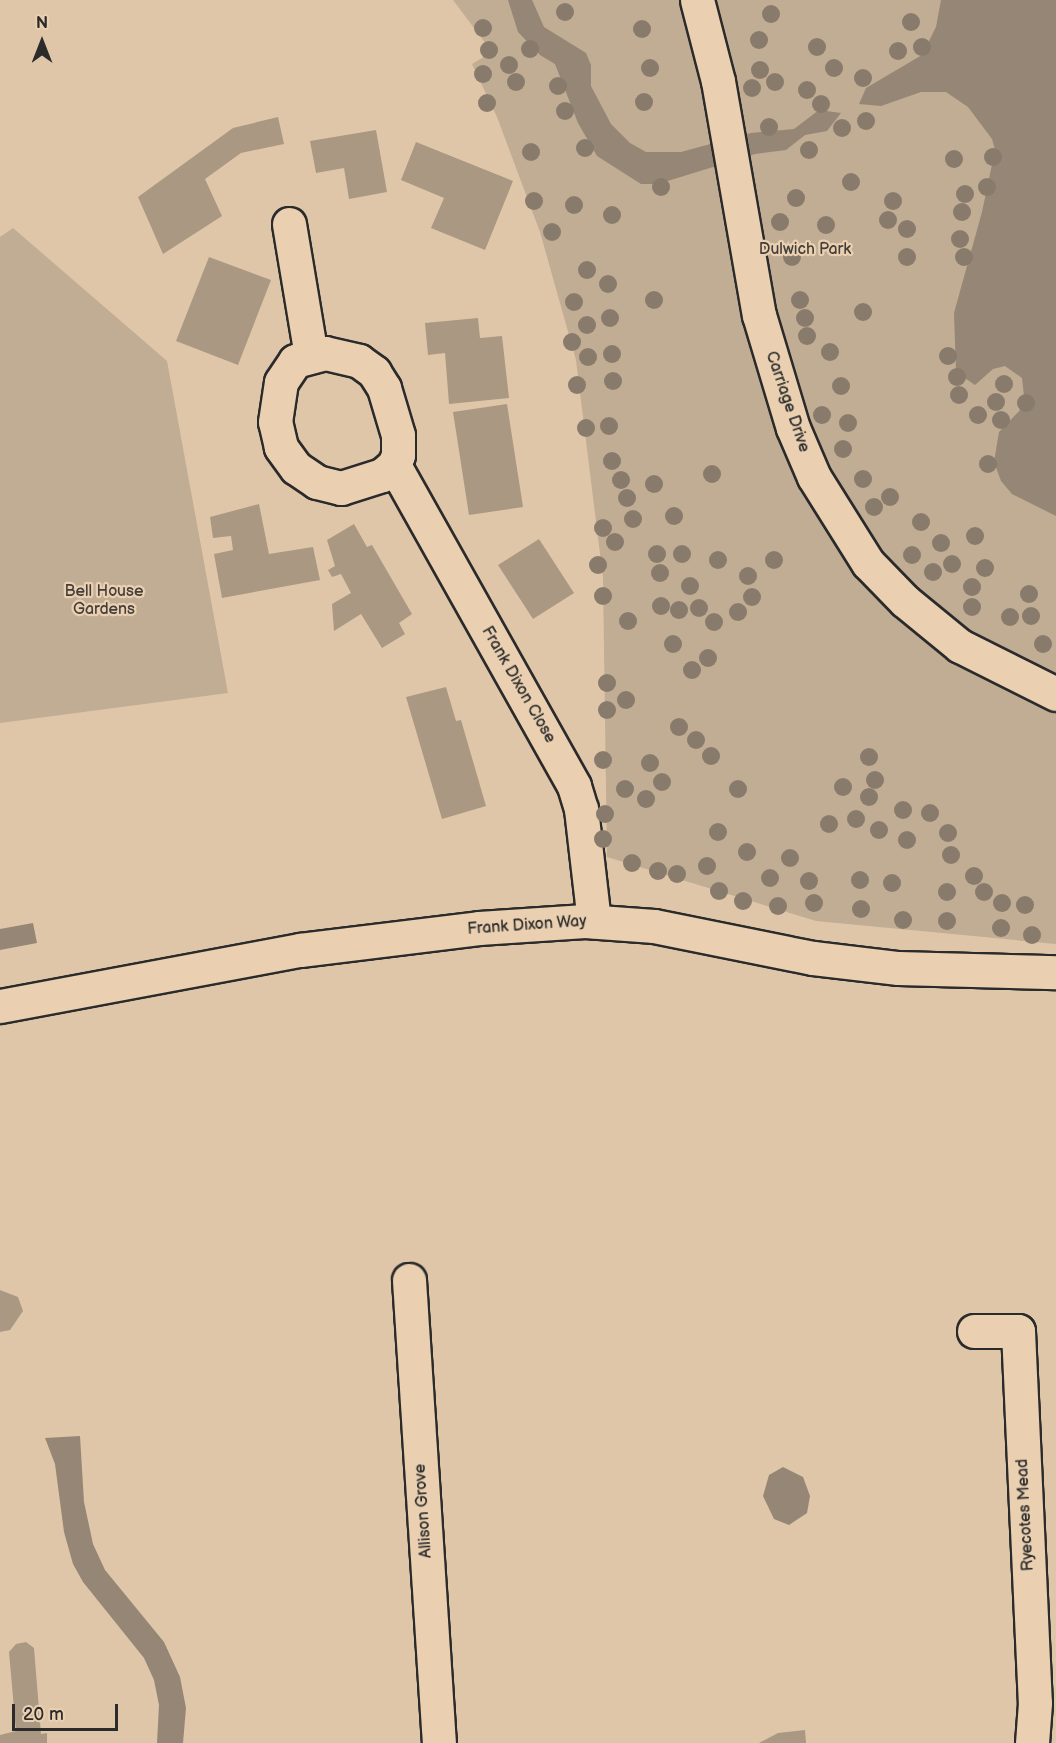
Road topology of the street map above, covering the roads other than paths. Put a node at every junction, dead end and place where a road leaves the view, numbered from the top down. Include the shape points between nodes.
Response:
1 (697, 0) edge
2 (289, 224) dead end
3 (312, 356) junction
4 (394, 465) junction
5 (1056, 694) edge
6 (594, 921) junction
7 (1056, 972) edge
8 (0, 1006) edge
9 (409, 1280) dead end
10 (974, 1331) dead end
11 (439, 1743) edge
12 (1032, 1743) edge

1 - 5 street, Carriage Drive via 718,81 759,315 793,428 814,477 868,563 905,601 960,646
2 - 3 street
3 - 4 street via 325,353 359,361 374,372 384,388 398,435
3 - 4 street via 295,361 281,382 275,407 281,447 296,468 317,482 341,488 382,475
4 - 6 street, Frank Dixon Close via 574,786 581,809
6 - 7 street, Frank Dixon Way via 654,926 813,958 898,968
6 - 8 street, Frank Dixon Way via 478,928 300,950
9 - 11 street, Allison Grove
10 - 12 street, Ryecotes Mead via 1018,1331 1035,1703

